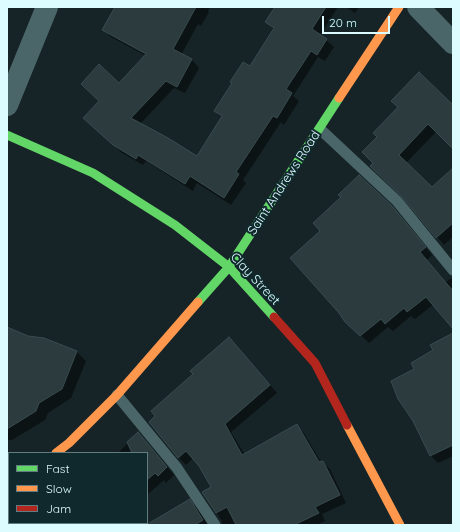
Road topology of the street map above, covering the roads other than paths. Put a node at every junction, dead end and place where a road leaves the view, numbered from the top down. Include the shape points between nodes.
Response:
1 (47, 7) edge
2 (399, 7) edge
3 (418, 7) edge
4 (453, 42) edge
5 (7, 105) edge
6 (320, 129) junction
7 (7, 135) edge
8 (230, 267) junction
9 (453, 270) edge
10 (118, 395) junction
11 (57, 452) edge
12 (215, 525) edge
13 (400, 525) edge

1 - 5 street
2 - 6 street, Saint Andrews Road
3 - 4 street
6 - 8 street, Saint Andrews Road
6 - 9 lane via 397,202
7 - 8 street, Clay Street via 94,173 175,225
8 - 10 street, Saint Andrews Road
8 - 13 street, Clay Street via 314,363
10 - 11 street, Saint Andrews Road via 69,444
10 - 12 lane via 177,468

